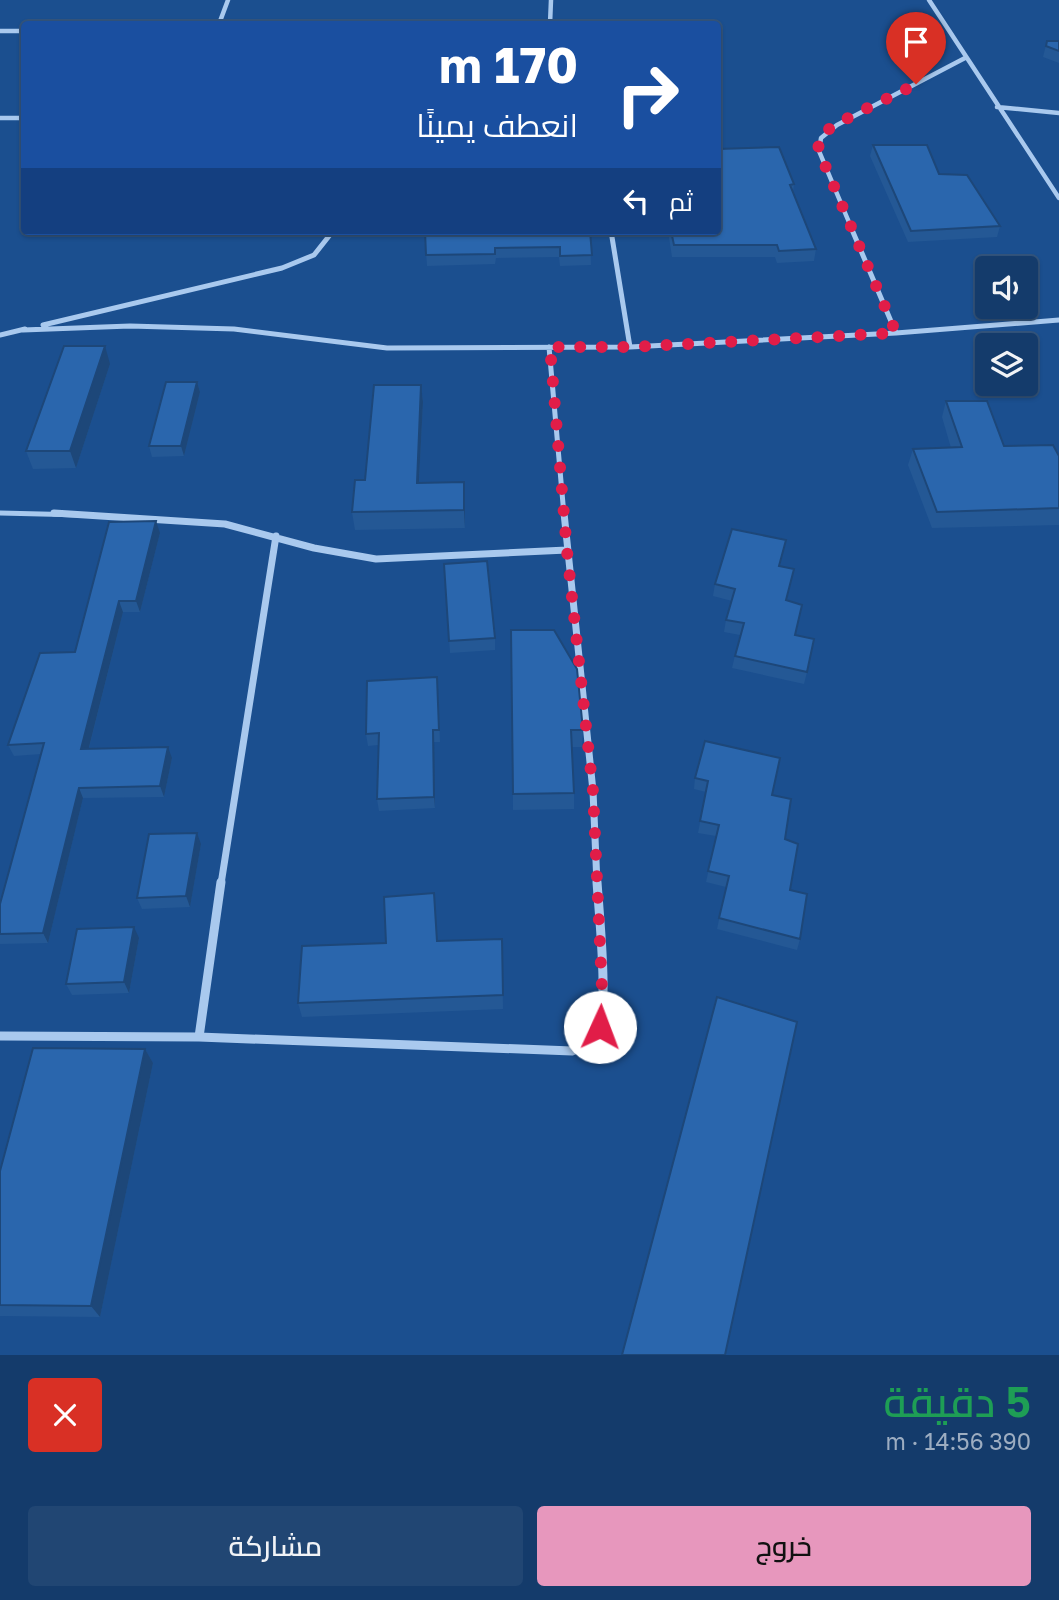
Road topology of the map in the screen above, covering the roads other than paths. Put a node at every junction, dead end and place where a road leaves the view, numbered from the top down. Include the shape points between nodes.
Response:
1 (228, 0) edge
2 (551, 0) edge
3 (929, 0) edge
4 (220, 21) edge
5 (550, 21) edge
6 (0, 31) edge
7 (21, 31) edge
8 (965, 58) junction
9 (997, 107) junction
10 (1059, 113) edge
11 (0, 118) edge
12 (21, 118) edge
13 (1059, 198) edge
14 (329, 235) edge
15 (612, 235) edge
16 (1059, 320) edge
17 (23, 330) junction
18 (896, 333) junction
19 (0, 335) edge
20 (550, 347) junction
21 (630, 347) junction
22 (0, 513) edge
23 (276, 536) junction
24 (567, 551) junction
25 (0, 1036) edge
26 (199, 1037) junction

1 - 4 street
2 - 5 street
3 - 8 street
6 - 7 street
8 - 9 street
8 - 18 street via 823,133 818,142
9 - 10 street
9 - 13 street
11 - 12 street
14 - 17 street via 314,255 282,268
15 - 21 street
16 - 18 street
17 - 19 street
17 - 20 street via 180,327 387,348
18 - 21 street
20 - 21 street
20 - 24 street
22 - 23 street via 225,524
23 - 24 street via 376,559
23 - 26 street
24 - 26 street via 593,791 603,1011 595,1039 572,1051
25 - 26 street

